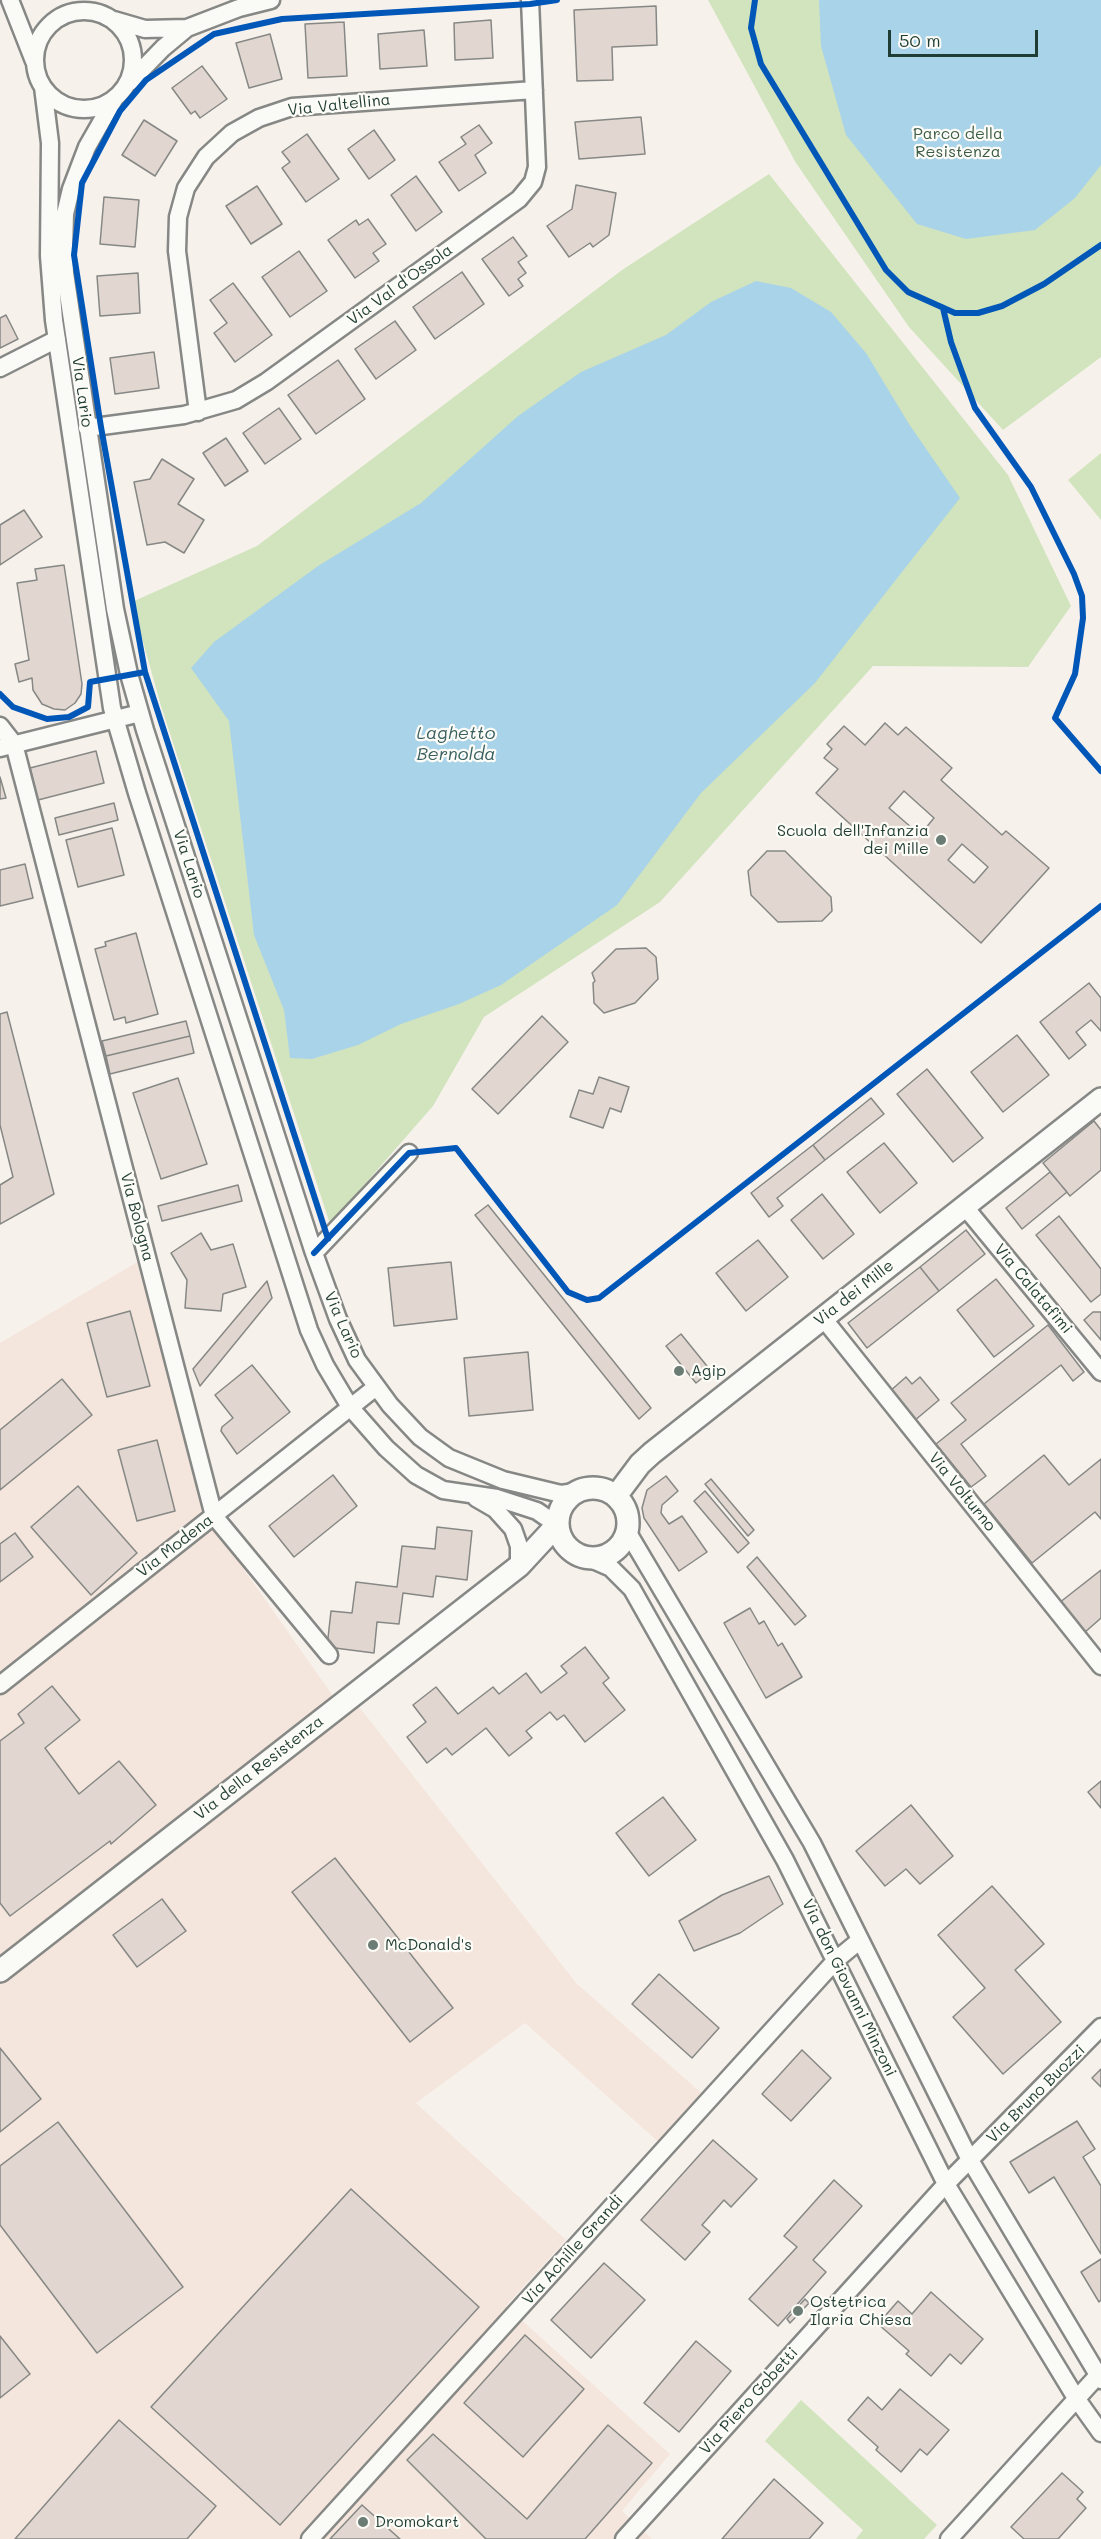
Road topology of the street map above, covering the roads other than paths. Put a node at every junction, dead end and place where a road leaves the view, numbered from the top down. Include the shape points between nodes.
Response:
1 (10, 0) edge
2 (85, 0) edge
3 (271, 0) edge
4 (530, 0) edge
5 (105, 16) junction
6 (187, 28) junction
7 (35, 65) junction
8 (43, 87) junction
9 (534, 90) junction
10 (119, 94) junction
11 (57, 339) junction
12 (0, 368) edge
13 (198, 412) junction
14 (87, 428) junction
15 (140, 713) junction
16 (115, 720) junction
17 (0, 726) edge
18 (7, 746) edge
19 (1101, 1100) edge
20 (409, 1153) dead end
21 (965, 1207) junction
22 (314, 1253) junction
23 (823, 1318) junction
24 (1101, 1372) edge
25 (376, 1387) junction
26 (350, 1407) junction
27 (575, 1492) junction
28 (460, 1494) junction
29 (616, 1496) junction
30 (214, 1516) junction
31 (557, 1526) junction
32 (627, 1532) junction
33 (586, 1557) junction
34 (519, 1566) junction
35 (328, 1655) dead end
36 (1101, 1666) edge
37 (0, 1685) edge
38 (859, 1941) junction
39 (836, 1960) junction
40 (0, 1971) edge
41 (1101, 2027) edge
42 (970, 2160) junction
43 (946, 2184) junction
44 (1100, 2376) edge
45 (1076, 2398) junction
46 (1101, 2433) edge
47 (310, 2539) edge
48 (624, 2539) edge
49 (949, 2539) edge

1 - 7 street
2 - 5 street
3 - 6 street
4 - 9 street, Via Val d'Ossola
5 - 6 street via 145,29
5 - 7 street via 84,11 54,22 36,49
5 - 10 street via 119,26 130,46 132,69
6 - 10 street
7 - 8 street
8 - 10 street via 60,103 82,109 105,105
8 - 11 street, Via Lario via 50,143 49,256
9 - 13 street, Via Val d'Ossola via 537,167 533,182 519,199 266,382 236,400
9 - 13 street, Via Valtellina via 292,107 259,118 214,149 186,189 178,217 177,250
10 - 14 street, Via Lario via 84,155 64,222 65,273
11 - 12 street
11 - 16 street, Via Lario
13 - 14 street, Via Val d'Ossola
14 - 15 street, Via Lario via 115,609
15 - 16 street
15 - 22 street, Via Lario
16 - 18 street
16 - 26 street, Via Lario via 301,1306 325,1365
17 - 18 street
18 - 30 street, Via Bologna
19 - 21 street, Via dei Mille
20 - 22 street
21 - 23 street, Via dei Mille
21 - 24 street, Via Calatafimi
22 - 25 street, Via Lario via 344,1335
23 - 29 street, Via dei Mille via 645,1458
23 - 36 street, Via Volturno
25 - 26 street, Via Modena
25 - 27 street, Via Lario via 420,1437 449,1458 503,1480 561,1494
26 - 28 street, Via Lario via 416,1475 443,1490
26 - 30 street, Via Modena
27 - 29 street via 594,1487
27 - 31 street via 564,1503
28 - 31 street, Via Lario via 516,1503 537,1511
28 - 34 street, Via Lario via 488,1504 508,1523 518,1541
29 - 32 street via 627,1515
30 - 35 street, Via Bologna
30 - 37 street, Via Modena
31 - 33 street via 571,1551
31 - 34 street, Via della Resistenza
32 - 33 street via 612,1552 597,1558
32 - 38 street, Via don Giovanni Minzoni via 812,1843
33 - 34 street, Via della Resistenza via 548,1556
33 - 39 street, Via don Giovanni Minzoni via 611,1568 632,1589 785,1860
34 - 40 street, Via della Resistenza
38 - 39 street, Via Achille Grandi
38 - 42 street, Via don Giovanni Minzoni
39 - 43 street, Via don Giovanni Minzoni
39 - 47 street, Via Achille Grandi
41 - 42 street, Via Bruno Buozzi
42 - 43 street, Via Bruno Buozzi
42 - 44 street, Via don Giovanni Minzoni
43 - 45 street, Via don Giovanni Minzoni
43 - 48 street, Via Piero Gobetti
44 - 45 street
45 - 46 street, Via don Giovanni Minzoni
45 - 49 street

